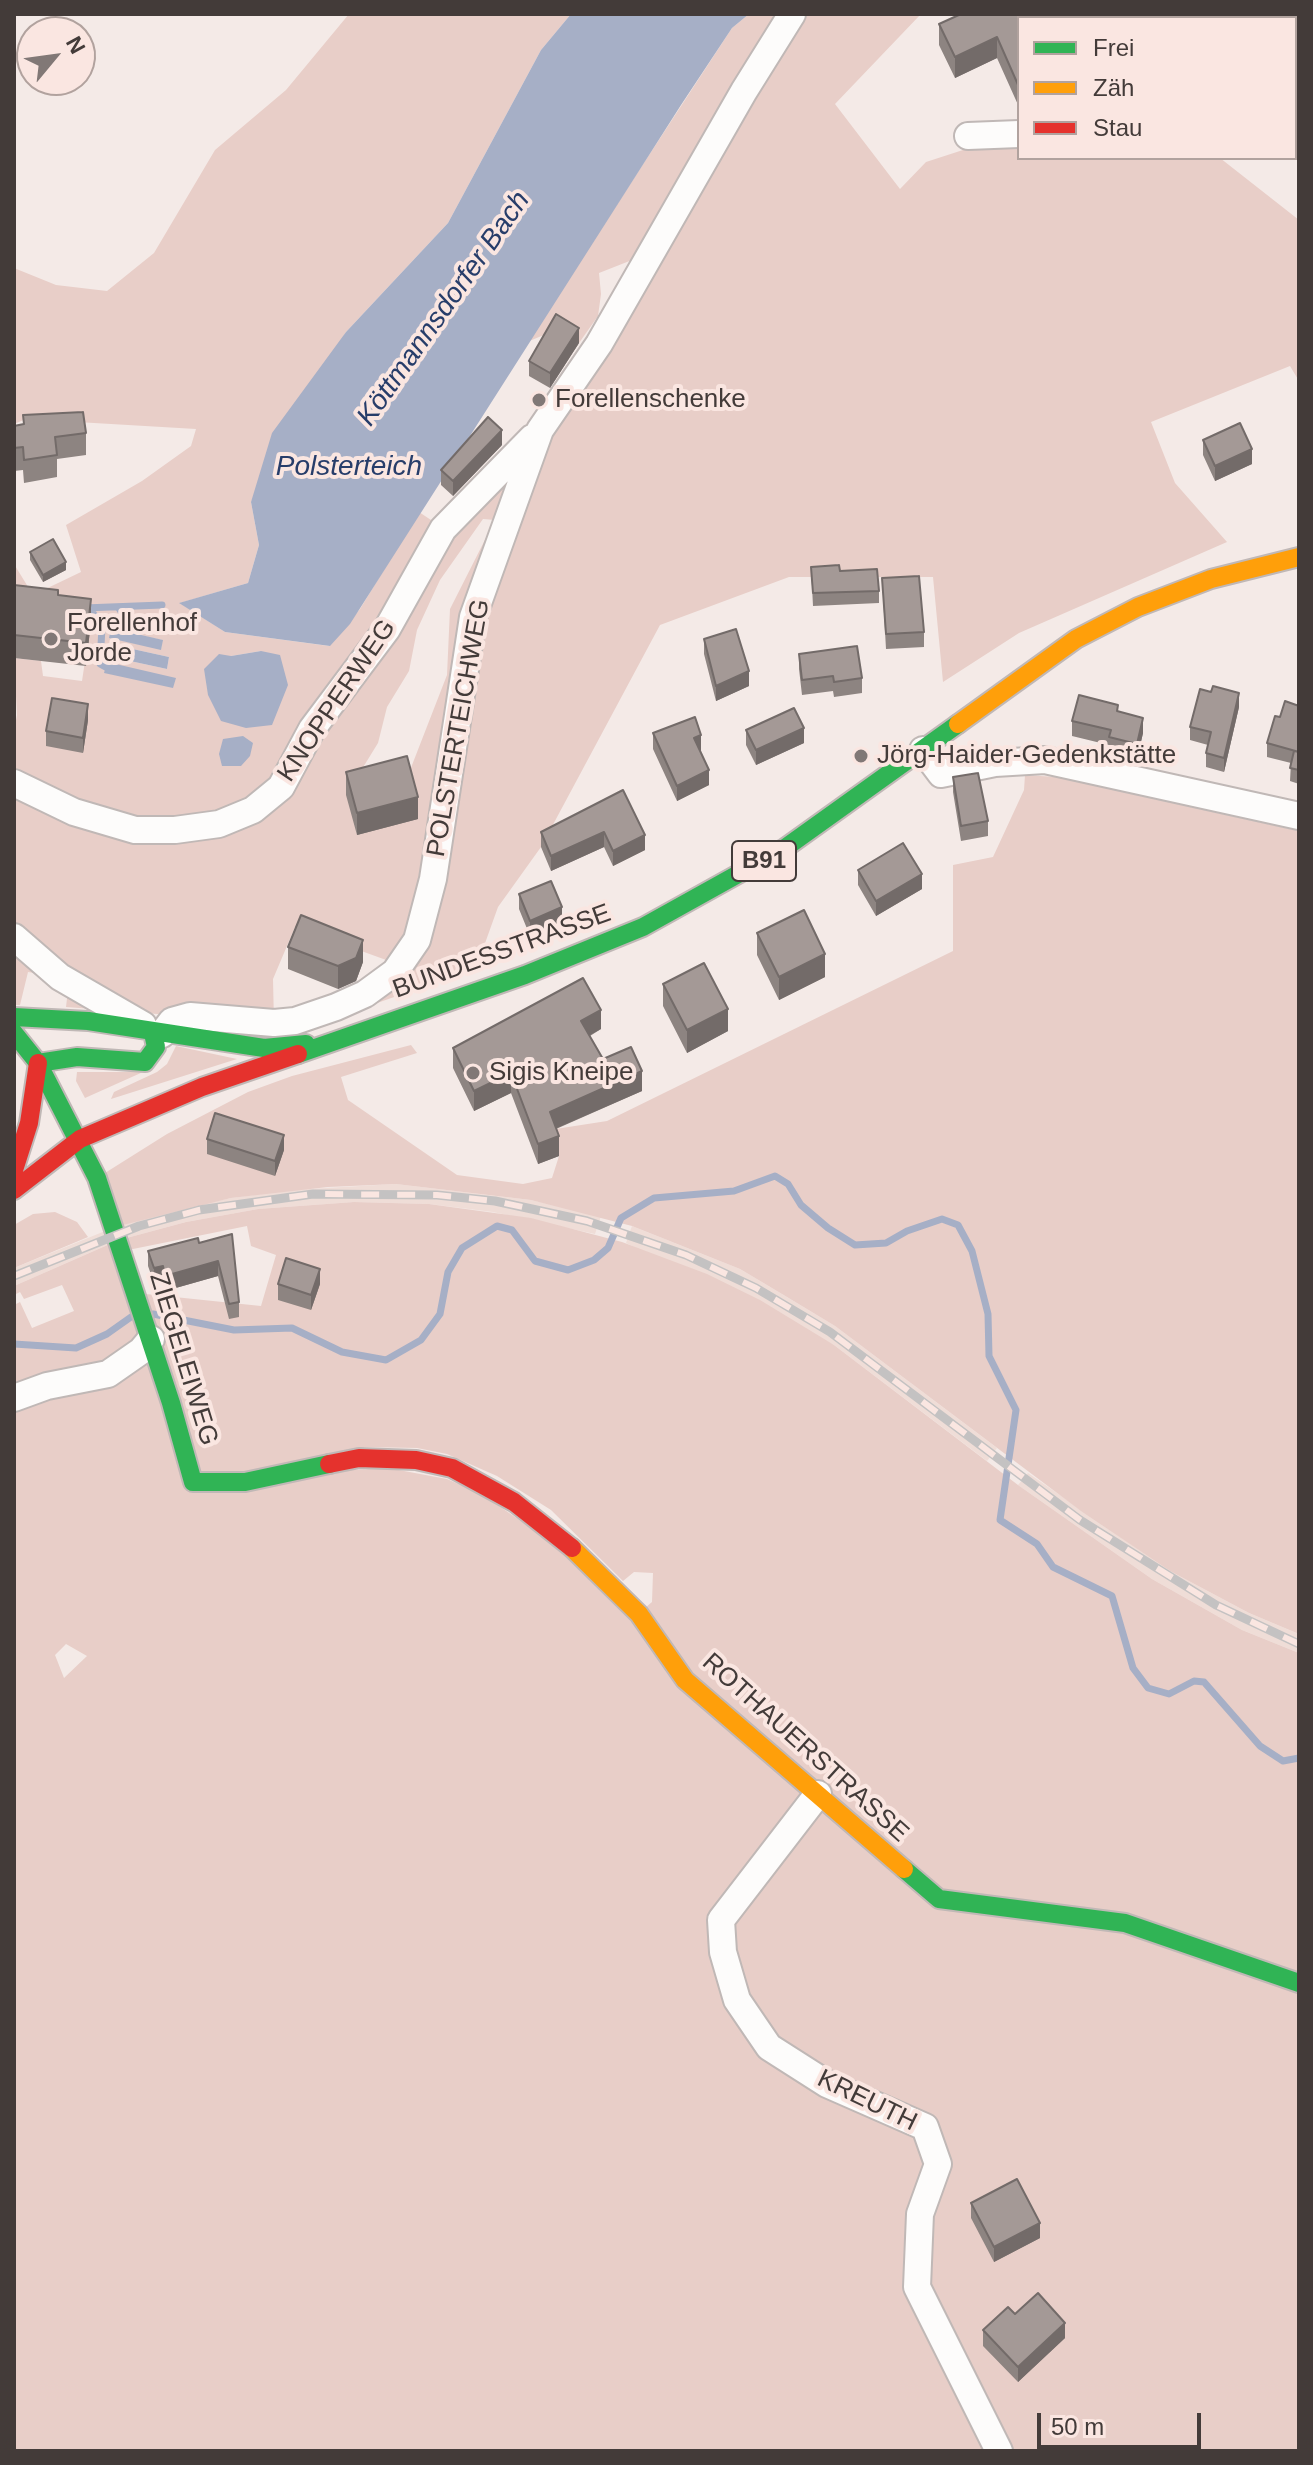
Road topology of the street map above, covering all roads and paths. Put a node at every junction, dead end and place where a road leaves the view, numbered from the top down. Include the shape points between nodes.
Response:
1 (792, 14) edge
2 (1017, 134) edge
3 (968, 136) dead end
4 (540, 430) junction
5 (1299, 557) edge
6 (923, 750) junction
7 (14, 783) edge
8 (1299, 816) edge
9 (14, 937) edge
10 (14, 1017) edge
11 (14, 1033) edge
12 (157, 1033) junction
13 (334, 1040) junction
14 (38, 1063) junction
15 (80, 1139) junction
16 (14, 1170) edge
17 (14, 1190) edge
18 (151, 1339) junction
19 (14, 1398) edge
20 (193, 1482) joint
21 (818, 1794) junction
22 (1299, 1983) edge
23 (999, 2451) edge

1 - 4 street, POLSTERTEICHWEG via 599,344
2 - 3 street
4 - 7 street, KNOPPERWEG via 443,529 387,629 312,729 281,787 253,810 219,824 135,830 74,812
4 - 12 street, POLSTERTEICHWEG via 473,617 433,879 417,940 395,972 336,1007 274,1023 190,1016
5 - 6 main road, BUNDESSTRASSE / B91 via 1211,579 1076,639
6 - 8 street via 941,774 1045,760
6 - 13 main road, BUNDESSTRASSE / B91 via 785,848 643,927 525,975
9 - 12 street via 60,977
10 - 12 main road via 88,1021
11 - 14 main road, ZIEGELEIWEG
12 - 13 main road via 264,1048
12 - 14 main road via 156,1047 145,1062 77,1057
13 - 15 main road, BUNDESSTRASSE / B91 via 202,1087
14 - 15 main road, ZIEGELEIWEG
14 - 16 main road via 29,1123
15 - 17 main road, BUNDESSTRASSE / B91
15 - 18 main road, ZIEGELEIWEG
18 - 19 street via 108,1374
18 - 20 main road, ZIEGELEIWEG
20 - 21 main road, ROTHAUERSTRASSE via 245,1482 359,1458 452,1468 483,1482 576,1551 639,1614 685,1680
21 - 22 main road, ROTHAUERSTRASSE via 939,1899 1125,1923
21 - 23 street, KREUTH via 721,1920 723,1952 737,2000 769,2047 827,2084 925,2127 938,2164 920,2214 917,2287

